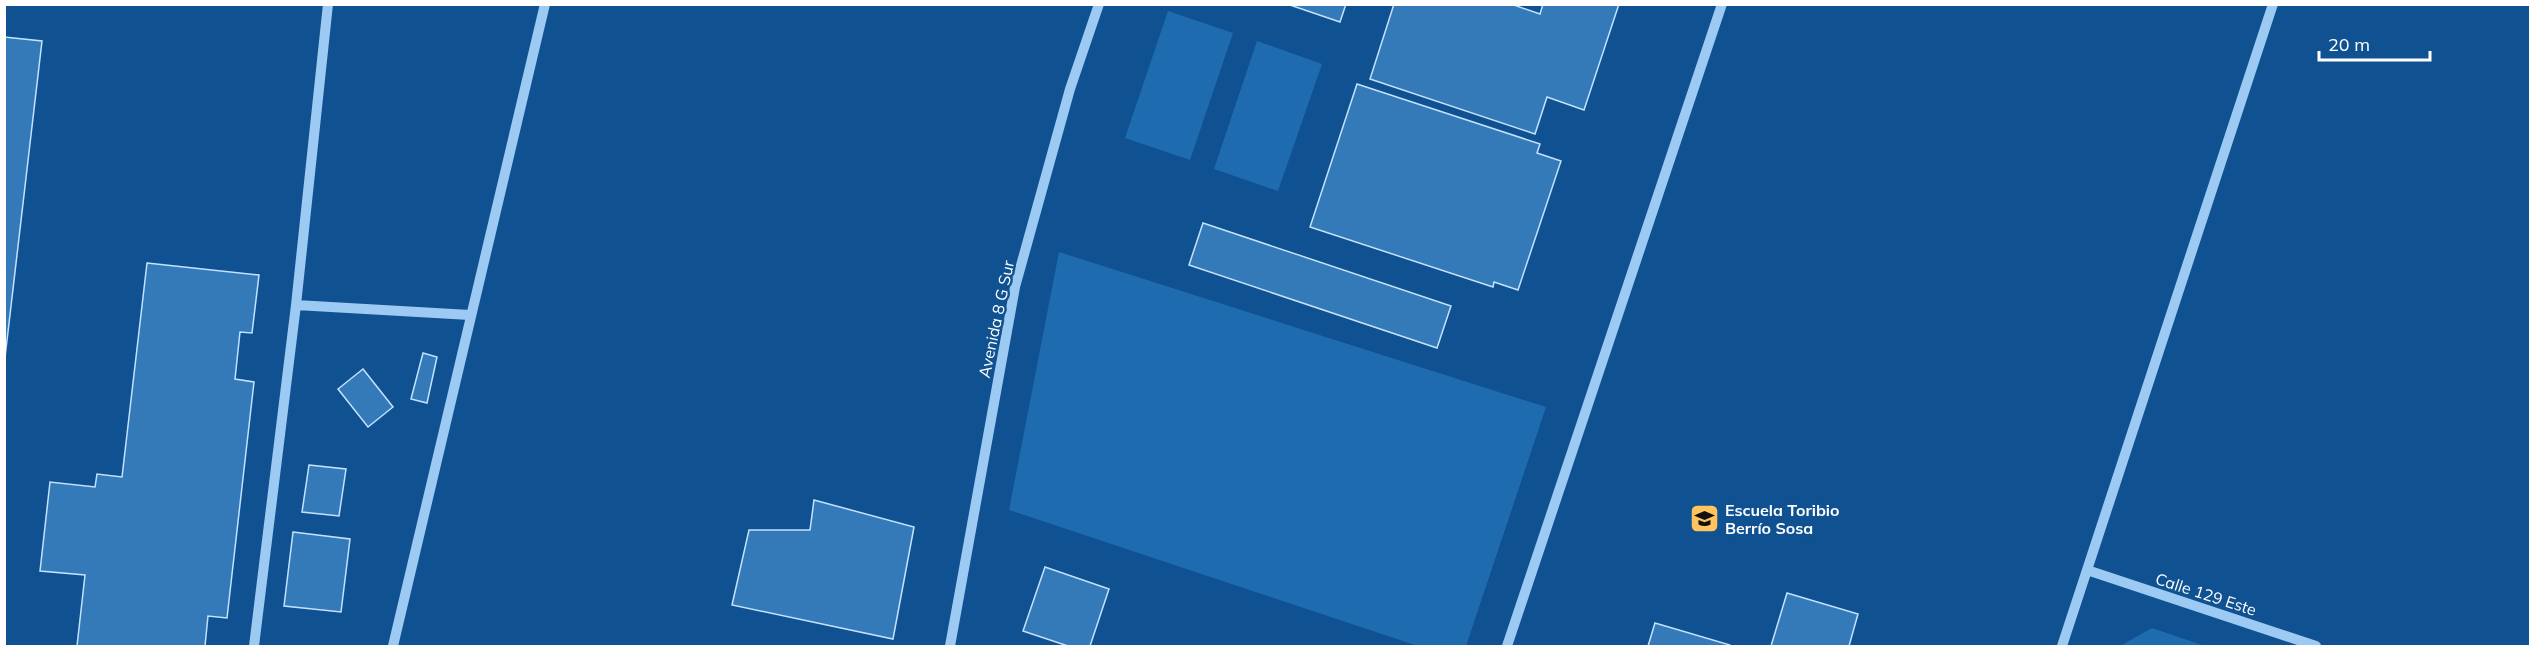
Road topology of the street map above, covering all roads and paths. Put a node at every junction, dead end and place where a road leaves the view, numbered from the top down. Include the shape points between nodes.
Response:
1 (328, 4) edge
2 (545, 4) edge
3 (1099, 4) edge
4 (1722, 4) edge
5 (2273, 4) edge
6 (296, 305) junction
7 (470, 315) junction
8 (2087, 570) junction
9 (254, 646) edge
10 (393, 646) edge
11 (950, 646) edge
12 (1507, 646) edge
13 (2062, 646) edge
14 (2316, 646) edge

1 - 6 street
2 - 7 street
3 - 11 street, Avenida 8 G Sur via 1070,89 1015,287
4 - 12 street
5 - 8 street
6 - 7 street
6 - 9 street
7 - 10 street
8 - 13 street
8 - 14 street, Calle 129 Este

